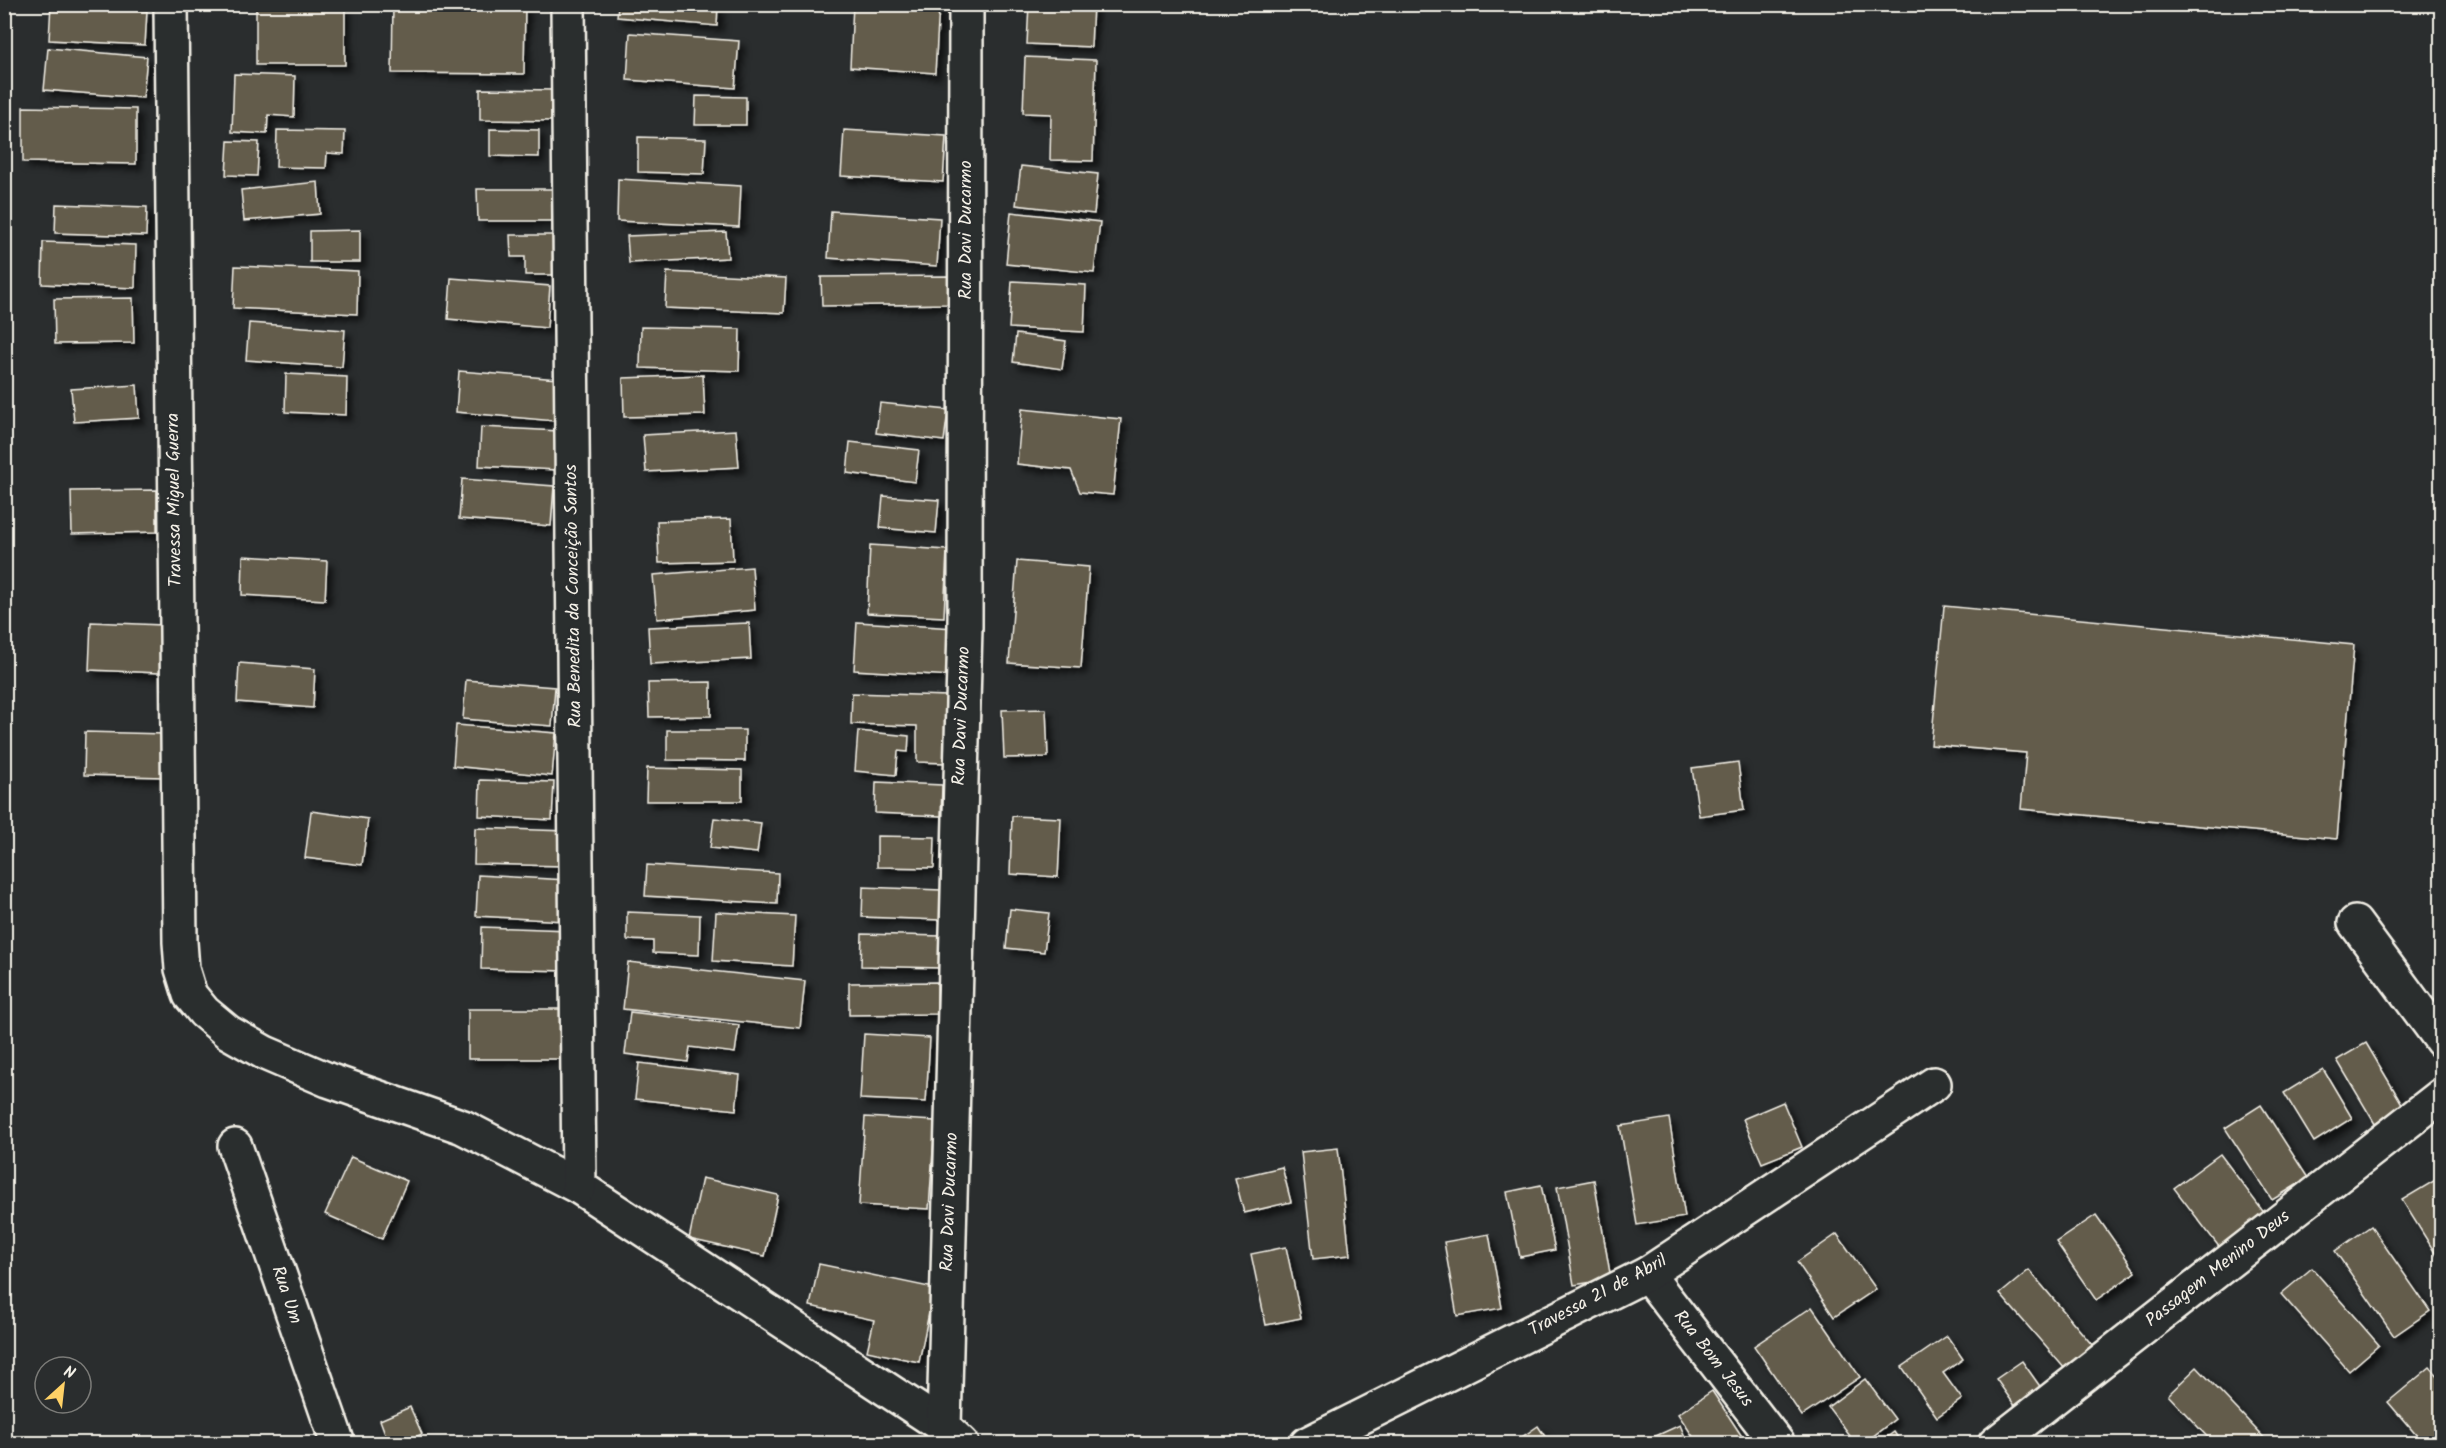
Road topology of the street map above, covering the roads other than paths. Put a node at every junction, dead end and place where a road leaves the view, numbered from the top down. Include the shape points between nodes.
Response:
1 (171, 4) edge
2 (568, 4) edge
3 (966, 4) edge
4 (2355, 923) dead end
5 (2442, 1041) edge
6 (1934, 1084) dead end
7 (2442, 1095) edge
8 (235, 1146) dead end
9 (579, 1187) junction
10 (1647, 1274) junction
11 (953, 1435) edge
12 (338, 1443) edge
13 (1307, 1443) edge
14 (1778, 1443) edge
15 (1995, 1443) edge

1 - 9 street, Travessa Miguel Guerra via 180,942 182,969 190,995 228,1032 265,1053 328,1080 463,1127
2 - 9 street, Rua Benedita da Conceição Santos
3 - 11 street, Rua Davi Ducarmo via 965,627
4 - 5 street
6 - 10 street, Travessa 21 de Abril
7 - 15 street, Passagem Menino Deus
8 - 12 street, Rua Um
9 - 11 street
10 - 13 street, Travessa 21 de Abril
10 - 14 street, Rua Bom Jesus

